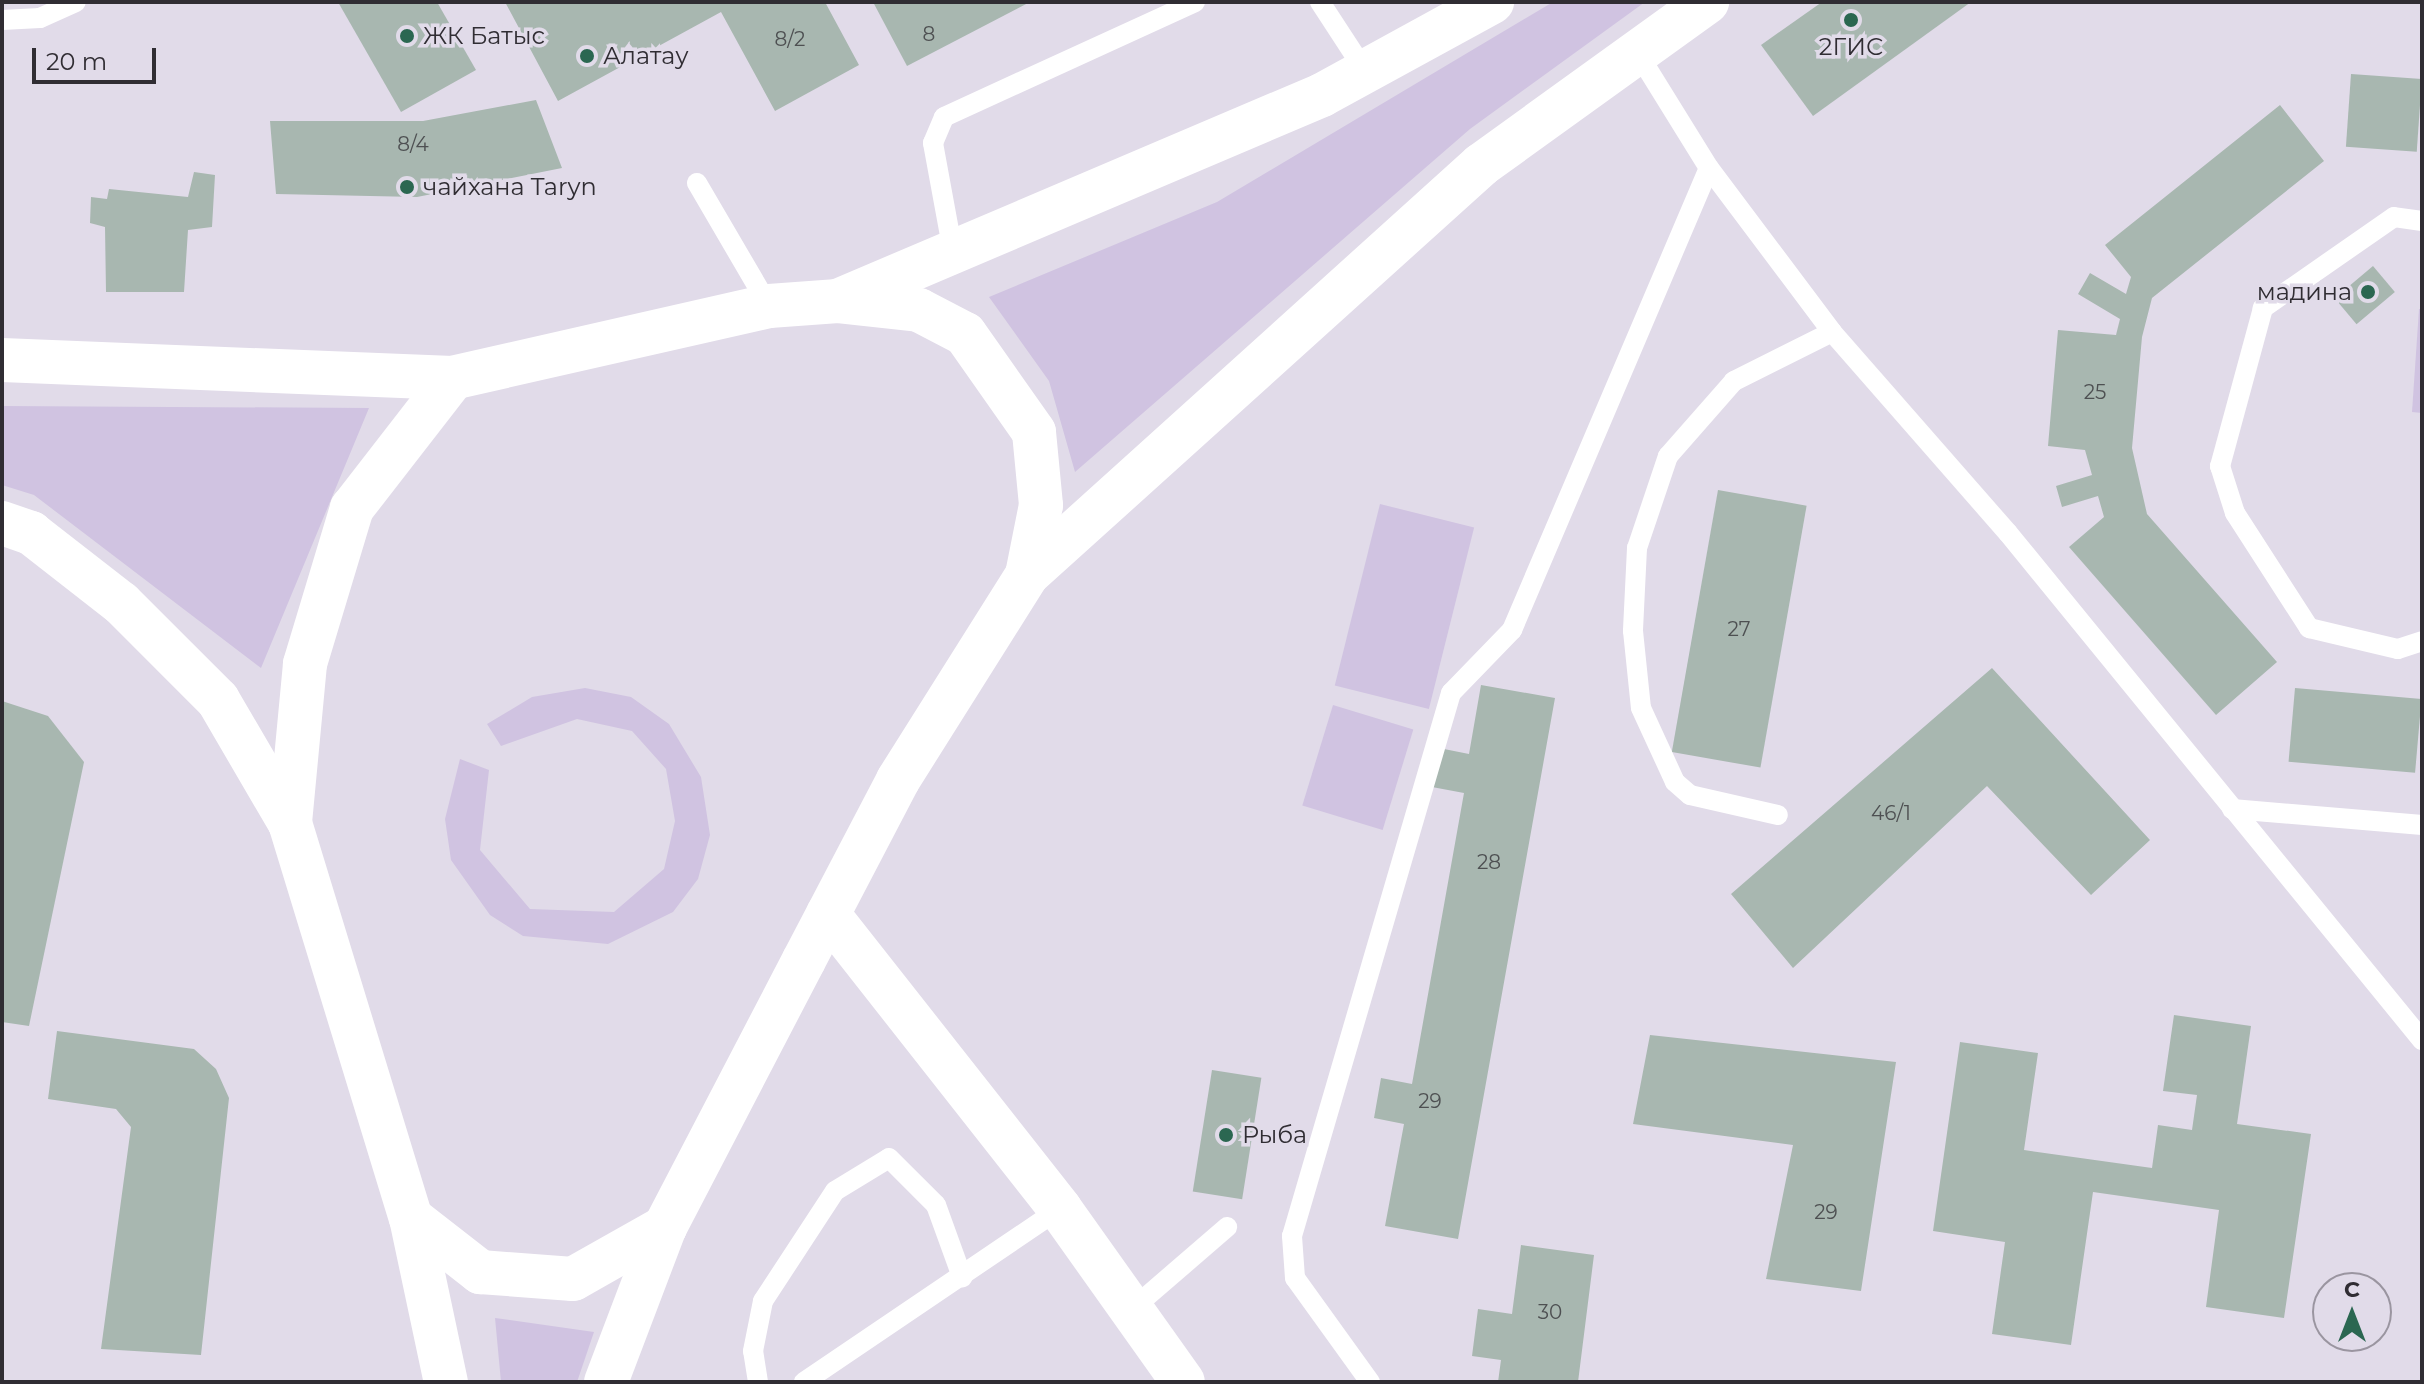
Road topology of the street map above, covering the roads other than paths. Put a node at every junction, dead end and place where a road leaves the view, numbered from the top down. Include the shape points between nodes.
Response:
1 (76, 2) edge
2 (1195, 2) edge
3 (1492, 2) edge
4 (1707, 2) edge
5 (1324, 4) edge
6 (2, 20) edge
7 (1637, 52) junction
8 (1367, 74) junction
9 (1709, 168) junction
10 (697, 183) dead end
11 (2422, 221) edge
12 (953, 252) junction
13 (838, 301) junction
14 (769, 306) junction
15 (1832, 332) junction
16 (2, 360) edge
17 (453, 378) junction
18 (2, 523) edge
19 (1027, 575) junction
20 (2422, 641) edge
21 (2232, 809) junction
22 (1778, 815) dead end
23 (290, 823) junction
24 (2422, 825) edge
25 (828, 914) junction
26 (2422, 1040) edge
27 (1060, 1209) junction
28 (411, 1218) junction
29 (665, 1227) junction
30 (1227, 1227) dead end
31 (962, 1277) junction
32 (1131, 1310) junction
33 (446, 1382) edge
34 (606, 1382) edge
35 (758, 1382) edge
36 (804, 1382) edge
37 (1183, 1382) edge
38 (1370, 1382) edge

1 - 6 lane via 40,18
2 - 12 lane via 944,117 933,143
3 - 8 main road
4 - 7 main road
5 - 8 lane
7 - 9 lane
7 - 19 main road via 1481,165
8 - 12 main road
9 - 15 lane
9 - 38 lane via 1512,630 1451,693 1292,1236 1295,1278
10 - 14 lane
11 - 20 lane via 2394,217 2263,308 2220,466 2235,513 2309,628 2398,649
12 - 13 main road
13 - 14 main road
13 - 19 main road via 919,310 965,334 1034,432 1041,505
14 - 17 main road
15 - 21 lane
15 - 22 lane via 1734,381 1668,456 1637,548 1633,631 1641,708 1675,782 1690,795
16 - 17 main road
17 - 23 main road via 352,508 305,664
18 - 23 main road via 31,533 121,603 218,700
19 - 25 main road via 898,780
21 - 24 lane
21 - 26 lane
23 - 28 main road
25 - 27 main road
25 - 29 main road
27 - 31 lane
27 - 32 main road
28 - 29 main road via 480,1272 573,1279
28 - 33 main road
29 - 34 main road
30 - 32 lane
31 - 35 lane via 936,1205 889,1158 835,1191 763,1301 753,1351
31 - 36 lane
32 - 37 main road

